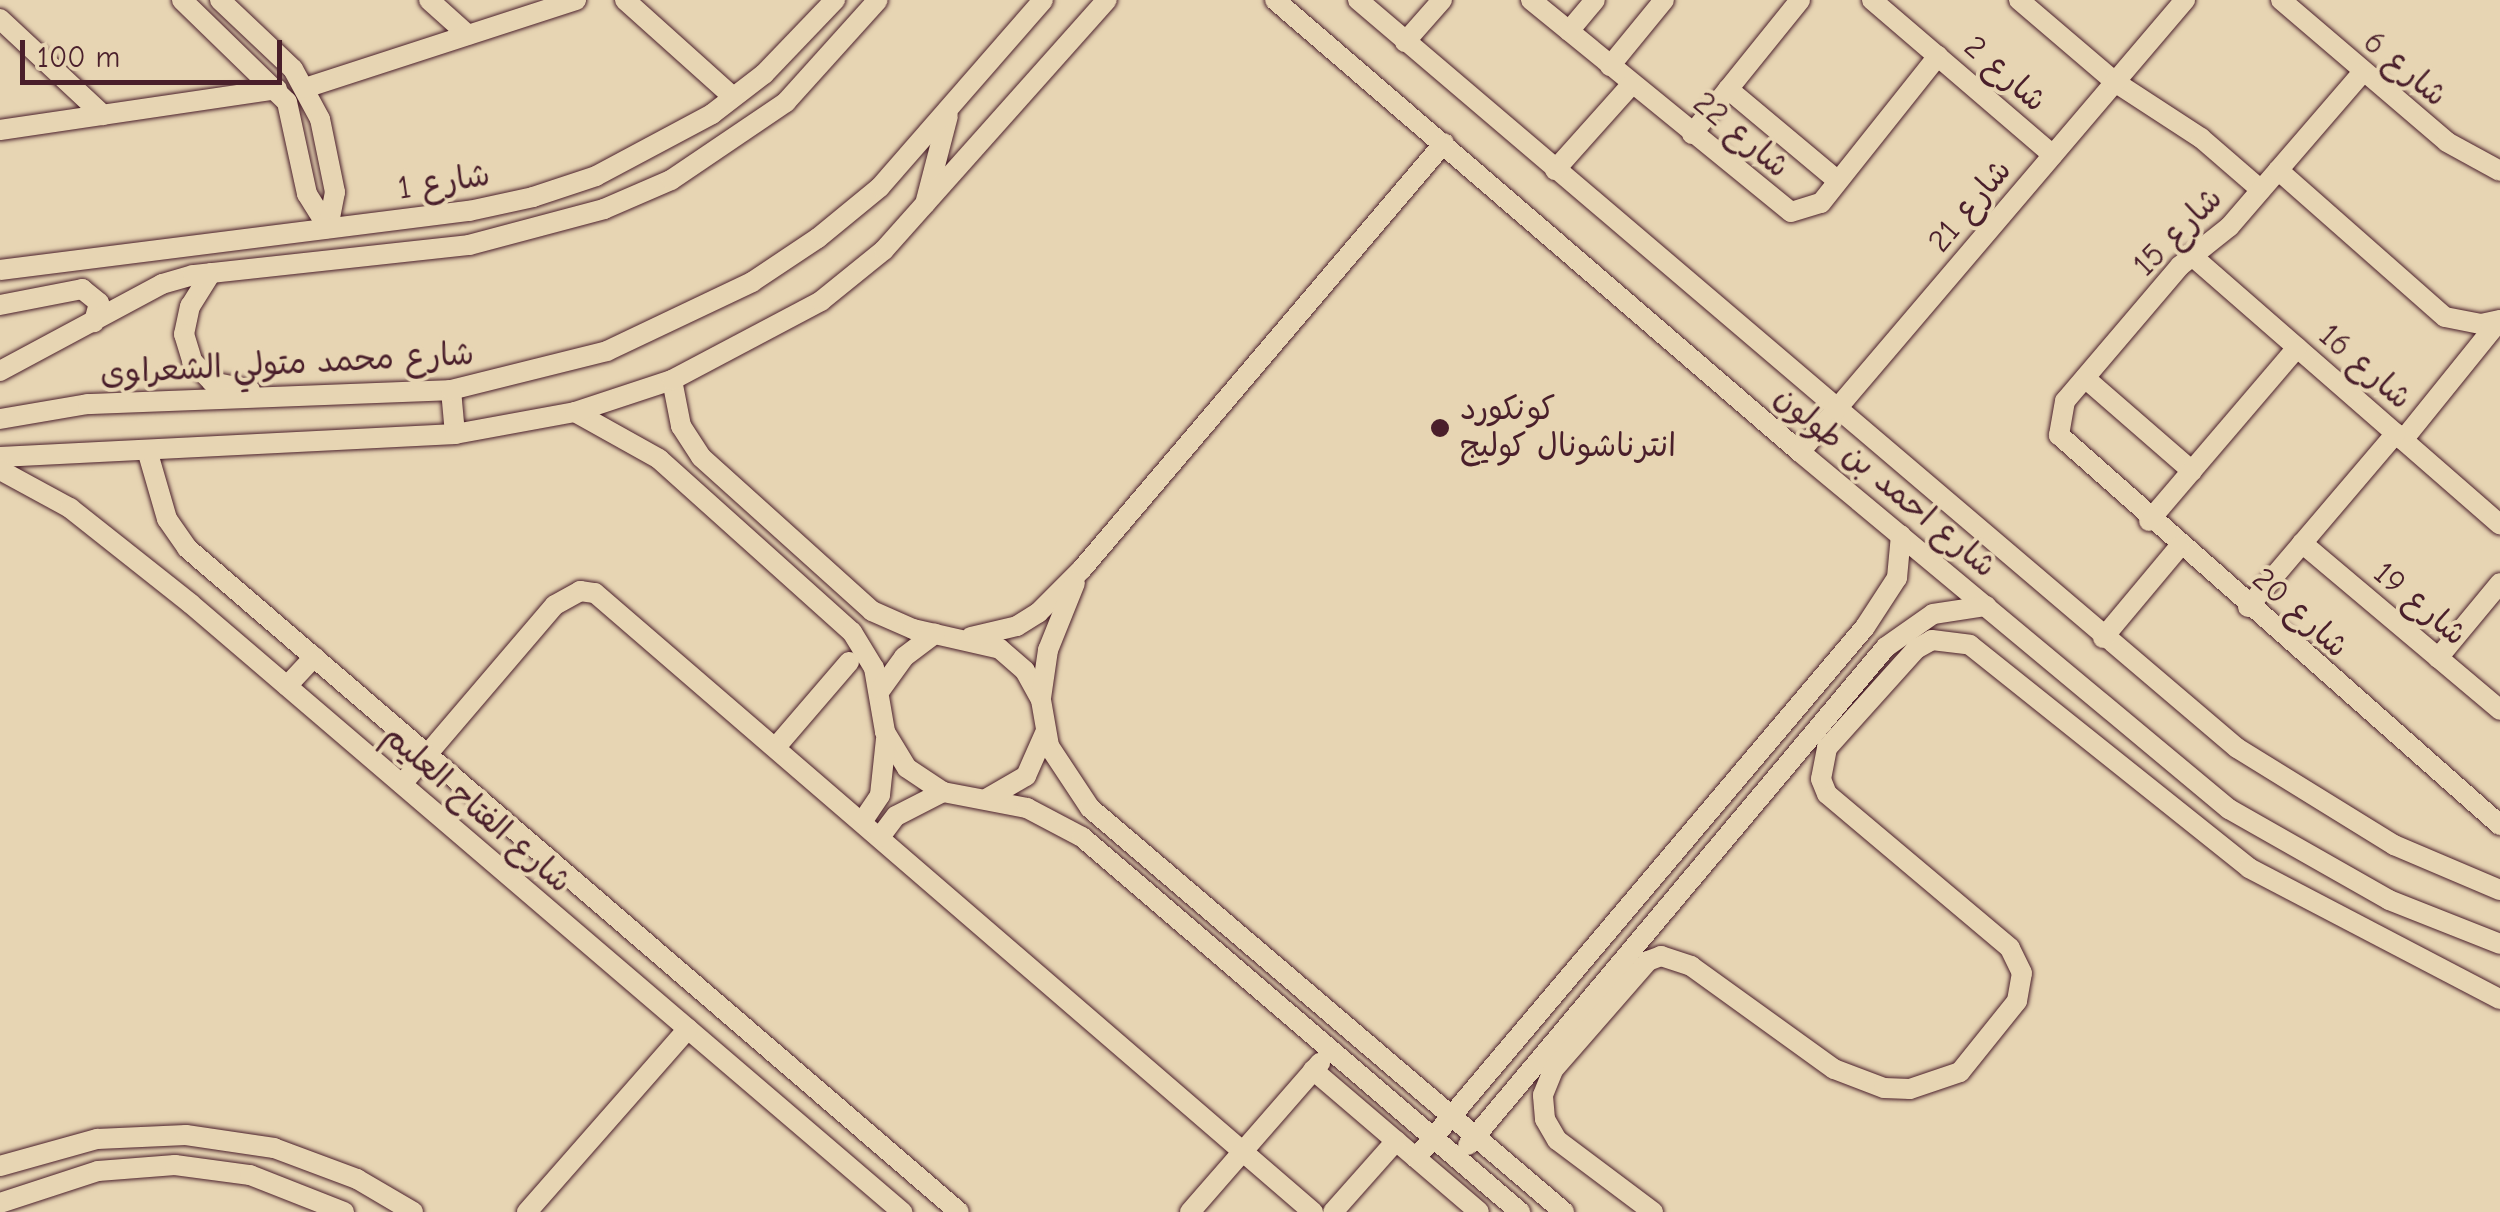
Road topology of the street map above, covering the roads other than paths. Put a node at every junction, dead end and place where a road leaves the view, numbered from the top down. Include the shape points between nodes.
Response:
1 (182, 0) edge
2 (220, 0) edge
3 (576, 0) edge
4 (624, 0) edge
5 (878, 0) edge
6 (1042, 0) edge
7 (1107, 0) edge
8 (1275, 0) edge
9 (1283, 0) edge
10 (1358, 0) edge
11 (1442, 0) edge
12 (1531, 0) edge
13 (1595, 0) edge
14 (1664, 0) edge
15 (1800, 0) edge
16 (1872, 0) edge
17 (2019, 0) edge
18 (2186, 0) edge
19 (2281, 0) edge
20 (432, 1) edge
21 (832, 1) edge
22 (1298, 16) junction
23 (0, 20) edge
24 (1569, 32) junction
25 (468, 35) junction
26 (1404, 42) junction
27 (1938, 56) junction
28 (1610, 66) junction
29 (2362, 73) junction
30 (2116, 82) junction
31 (1632, 84) junction
32 (304, 88) junction
33 (1728, 88) junction
34 (277, 89) junction
35 (734, 97) junction
36 (948, 114) junction
37 (103, 115) junction
38 (0, 130) edge
39 (1692, 134) junction
40 (1444, 143) junction
41 (2053, 155) junction
42 (1555, 170) junction
43 (2278, 170) junction
44 (2500, 171) edge
45 (1838, 181) junction
46 (2261, 190) junction
47 (923, 210) junction
48 (328, 228) junction
49 (2191, 255) junction
50 (0, 270) edge
51 (212, 273) junction
52 (0, 305) edge
53 (2500, 320) edge
54 (94, 322) junction
55 (2297, 348) junction
56 (0, 370) edge
57 (2085, 378) junction
58 (672, 380) junction
59 (451, 390) junction
60 (283, 396) junction
61 (1835, 410) junction
62 (575, 412) junction
63 (0, 419) edge
64 (455, 434) junction
65 (2399, 437) junction
66 (2062, 444) joint
67 (147, 450) junction
68 (1800, 452) junction
69 (0, 457) edge
70 (0, 470) edge
71 (2192, 471) junction
72 (2150, 521) junction
73 (2500, 524) edge
74 (1901, 535) junction
75 (2302, 543) junction
76 (2179, 546) junction
77 (1082, 570) junction
78 (2500, 583) edge
79 (1986, 606) junction
80 (2248, 606) junction
81 (935, 634) junction
82 (969, 637) junction
83 (2103, 638) junction
84 (314, 657) junction
85 (2438, 658) junction
86 (848, 662) dead end
87 (288, 686) junction
88 (880, 689) junction
89 (1041, 700) junction
90 (2500, 710) edge
91 (885, 732) junction
92 (1045, 733) junction
93 (776, 747) junction
94 (428, 754) junction
95 (402, 784) junction
96 (943, 792) junction
97 (986, 799) junction
98 (862, 822) junction
99 (2500, 825) edge
100 (880, 838) junction
101 (2500, 890) edge
102 (2500, 944) edge
103 (2498, 991) edge
104 (688, 1028) junction
105 (1331, 1050) junction
106 (1314, 1070) junction
107 (1451, 1117) junction
108 (1474, 1137) junction
109 (1434, 1138) junction
110 (1396, 1141) junction
111 (1244, 1151) junction
112 (1416, 1158) junction
113 (1457, 1158) junction
114 (0, 1166) edge
115 (0, 1202) edge
116 (344, 1212) edge
117 (413, 1212) edge
118 (527, 1212) edge
119 (902, 1212) edge
120 (959, 1212) edge
121 (1190, 1212) edge
122 (1313, 1212) edge
123 (1333, 1212) edge
124 (1479, 1212) edge
125 (1520, 1212) edge
126 (1564, 1212) edge
127 (1653, 1212) edge

1 - 34 street
2 - 32 street
3 - 25 street
4 - 35 street
5 - 51 street, شارع محمد متولي الشعراوى via 786,102 670,180 604,209 469,245
6 - 36 street, شارع محمد متولي الشعراوى
7 - 47 street
8 - 22 street, شارع احمد بن طولون
9 - 22 street
10 - 26 street, شارع احمد بن طولون
11 - 26 street
12 - 24 street, شارع 22
13 - 24 street
14 - 28 street
15 - 33 street
16 - 27 street, شارع 2
17 - 30 street
18 - 30 street, شارع 21
19 - 29 street, شارع 6
20 - 25 street
21 - 35 street, شارع 1
22 - 40 street, شارع احمد بن طولون
23 - 37 street
24 - 28 street, شارع 22
25 - 32 street
26 - 42 street, شارع احمد بن طولون
27 - 41 street, شارع 2
27 - 45 street, شارع 22
28 - 31 street, شارع 22
29 - 43 street, شارع 15
29 - 44 street, شارع 6 via 2463,154
30 - 41 street, شارع 21
30 - 46 street via 2201,138
31 - 39 street, شارع 22
31 - 42 street
32 - 48 street via 320,119 333,176
33 - 39 street
33 - 45 street
34 - 37 street
34 - 48 street via 296,126 307,194
35 - 48 street, شارع 1 via 655,148 533,197
36 - 47 street
36 - 59 street, شارع محمد متولي الشعراوى via 880,186 752,282 606,351
37 - 38 street
39 - 45 street, شارع 22 via 1791,212 1812,210
40 - 68 street, شارع احمد بن طولون
40 - 77 street
41 - 61 street, شارع 21
42 - 61 street, شارع احمد بن طولون
43 - 46 street, شارع 15
43 - 53 street via 2445,316 2463,323
46 - 49 street, شارع 15 via 2221,236
47 - 58 street via 821,302
48 - 50 street, شارع 1
49 - 55 street, شارع 16
49 - 57 street, شارع 15
51 - 54 street, شارع محمد متولي الشعراوى via 162,284
51 - 60 street via 190,306 184,334 192,362 212,382
52 - 54 street via 82,289 99,302
53 - 65 street
54 - 56 street, شارع محمد متولي الشعراوى
55 - 65 street, شارع 16
55 - 71 street
57 - 66 street, شارع 15 via 2061,408
57 - 71 street
58 - 62 street
58 - 81 street via 681,426 701,457 854,597 892,621
59 - 60 street, شارع محمد متولي الشعراوى
59 - 64 street
60 - 63 street, شارع محمد متولي الشعراوى via 88,404
61 - 68 street, شارع 21
61 - 83 street, شارع احمد بن طولون
62 - 64 street
62 - 88 street via 659,459 837,617 865,650
64 - 67 street
65 - 73 street, شارع 16
65 - 75 street
66 - 72 street, شارع 20
67 - 69 street
67 - 84 street, شارع الفتاح العليم via 167,519 187,548
68 - 74 street, شارع احمد بن طولون
70 - 87 street, شارع الفتاح العليم via 83,517
71 - 72 street
72 - 76 street, شارع 20
74 - 79 street, شارع احمد بن طولون
74 - 107 street via 1898,578 1865,627
75 - 80 street
75 - 85 street, شارع 19
76 - 80 street, شارع 20
76 - 83 street
77 - 82 street via 1028,620
77 - 89 street via 1055,626
78 - 85 street
79 - 102 street, شارع احمد بن طولون via 2229,809 2389,900
79 - 108 street via 1933,614 1886,646
80 - 99 street, شارع 20
81 - 82 street
81 - 88 street via 904,657
82 - 89 street via 1000,649 1025,671
83 - 101 street, شارع احمد بن طولون via 2237,748 2317,802 2394,845
84 - 87 street
84 - 94 street, شارع الفتاح العليم
85 - 90 street, شارع 19
86 - 93 street
87 - 95 street, شارع الفتاح العليم
88 - 91 street
89 - 92 street
91 - 96 street via 908,768
91 - 98 street via 884,780
92 - 97 street via 1026,776
92 - 107 street via 1090,808
93 - 94 street via 607,602 580,590 555,605
93 - 98 street
94 - 95 street
94 - 120 street, شارع الفتاح العليم
95 - 104 street, شارع الفتاح العليم
96 - 97 street
96 - 100 street via 907,808
97 - 105 street via 1046,816 1082,837
98 - 100 street
100 - 111 street
103 - 127 street via 2249,868 1970,645 1932,640 1916,649 1827,748 1820,779 1827,794 2010,948 2022,973 2017,1001 1960,1072 1910,1089 1884,1088 1834,1070 1692,966 1662,956 1648,961 1553,1070 1542,1095 1557,1140
104 - 118 street
104 - 119 street, شارع الفتاح العليم
105 - 106 street
105 - 109 street
106 - 110 street
106 - 111 street
107 - 108 street
107 - 109 street
108 - 113 street
108 - 126 street
109 - 112 street
109 - 113 street
110 - 112 street
110 - 123 street
111 - 121 street
111 - 122 street
112 - 124 street
113 - 125 street
114 - 117 street via 97,1140 186,1135 274,1148 357,1178
115 - 116 street via 98,1171 175,1166 250,1175

